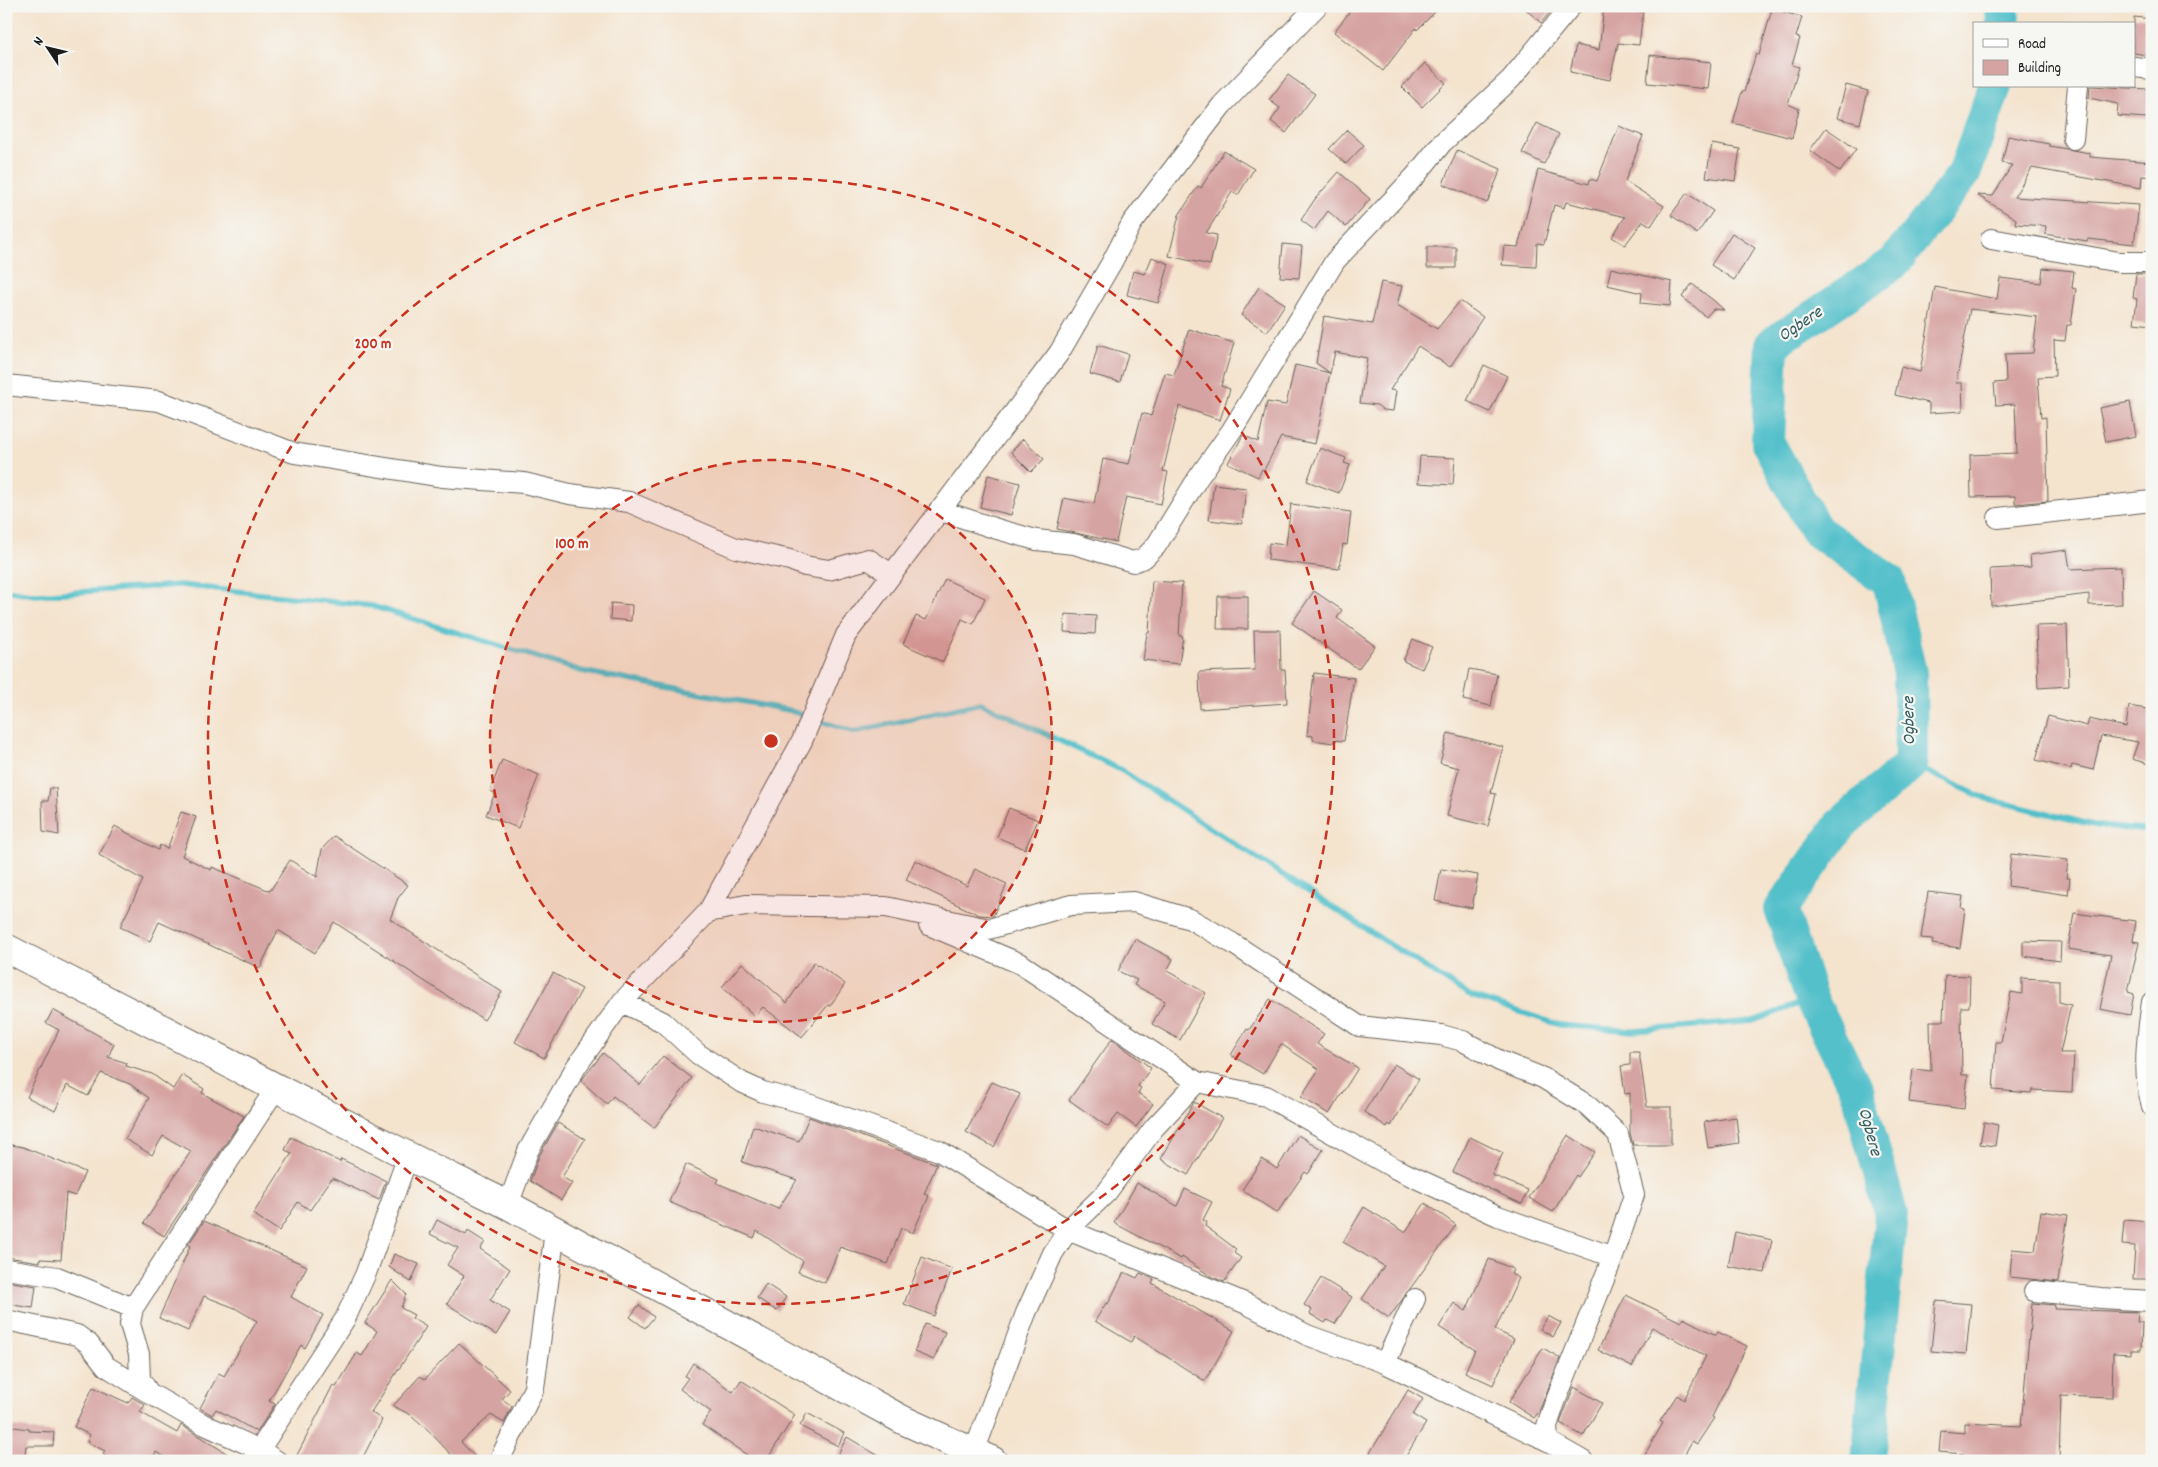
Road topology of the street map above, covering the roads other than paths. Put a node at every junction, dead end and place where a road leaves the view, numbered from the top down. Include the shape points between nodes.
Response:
1 (1317, 6) edge
2 (1571, 6) edge
3 (2136, 67) edge
4 (2152, 69) edge
5 (2078, 88) edge
6 (2072, 139) dead end
7 (1991, 239) dead end
8 (2152, 262) edge
9 (6, 386) edge
10 (2152, 501) edge
11 (939, 510) junction
12 (1998, 518) dead end
13 (891, 574) junction
14 (886, 907) junction
15 (708, 912) junction
16 (6, 948) edge
17 (622, 1002) junction
18 (2152, 1002) edge
19 (1197, 1082) junction
20 (276, 1088) junction
21 (2152, 1106) edge
22 (408, 1156) junction
23 (508, 1205) junction
24 (1068, 1230) junction
25 (555, 1231) junction
26 (1613, 1257) junction
27 (6, 1269) edge
28 (2034, 1291) dead end
29 (1415, 1299) dead end
30 (2152, 1301) edge
31 (133, 1308) junction
32 (6, 1320) edge
33 (1385, 1363) junction
34 (149, 1393) junction
35 (1548, 1441) junction
36 (255, 1455) edge
37 (983, 1456) edge
38 (502, 1460) edge
39 (277, 1461) edge
40 (1583, 1461) edge

1 - 11 street via 1222,105 1132,223 1059,353
2 - 11 street via 1511,79 1442,143 1335,261 1232,430 1156,546 1144,558 1133,562 1074,544 1036,540
3 - 4 street
5 - 6 street
7 - 8 street via 2119,262
9 - 13 street via 159,401 294,453 442,477 524,482 570,494 630,502 736,548 829,570 868,559
10 - 12 street
11 - 13 street
13 - 15 street via 846,634 802,741
14 - 15 street via 746,905
14 - 19 street via 1020,964
14 - 26 street via 989,929 1071,905 1134,902 1190,920 1232,943 1359,1026 1463,1041 1542,1078 1587,1106 1618,1134 1634,1195
15 - 17 street
16 - 20 main road
17 - 23 street via 576,1067 528,1151
17 - 24 street via 663,1022 698,1054 741,1082 939,1151
18 - 21 street via 2146,1040 2148,1094
19 - 24 street via 1154,1128 1107,1192
19 - 26 street via 1266,1096 1412,1176 1498,1216
20 - 22 main road
20 - 31 street
22 - 23 main road
22 - 36 street via 366,1273 345,1319
23 - 25 main road
24 - 33 street via 1247,1304 1307,1335
24 - 37 street via 1053,1253 1026,1313
25 - 37 main road via 903,1420
25 - 38 street via 534,1388
26 - 35 street via 1555,1402 1547,1426
27 - 31 street via 57,1277
28 - 30 street
29 - 33 street
31 - 34 street via 130,1324 140,1354 140,1379
32 - 34 street via 77,1335 89,1344 106,1366
33 - 35 street
34 - 36 street
35 - 40 street
36 - 39 street

